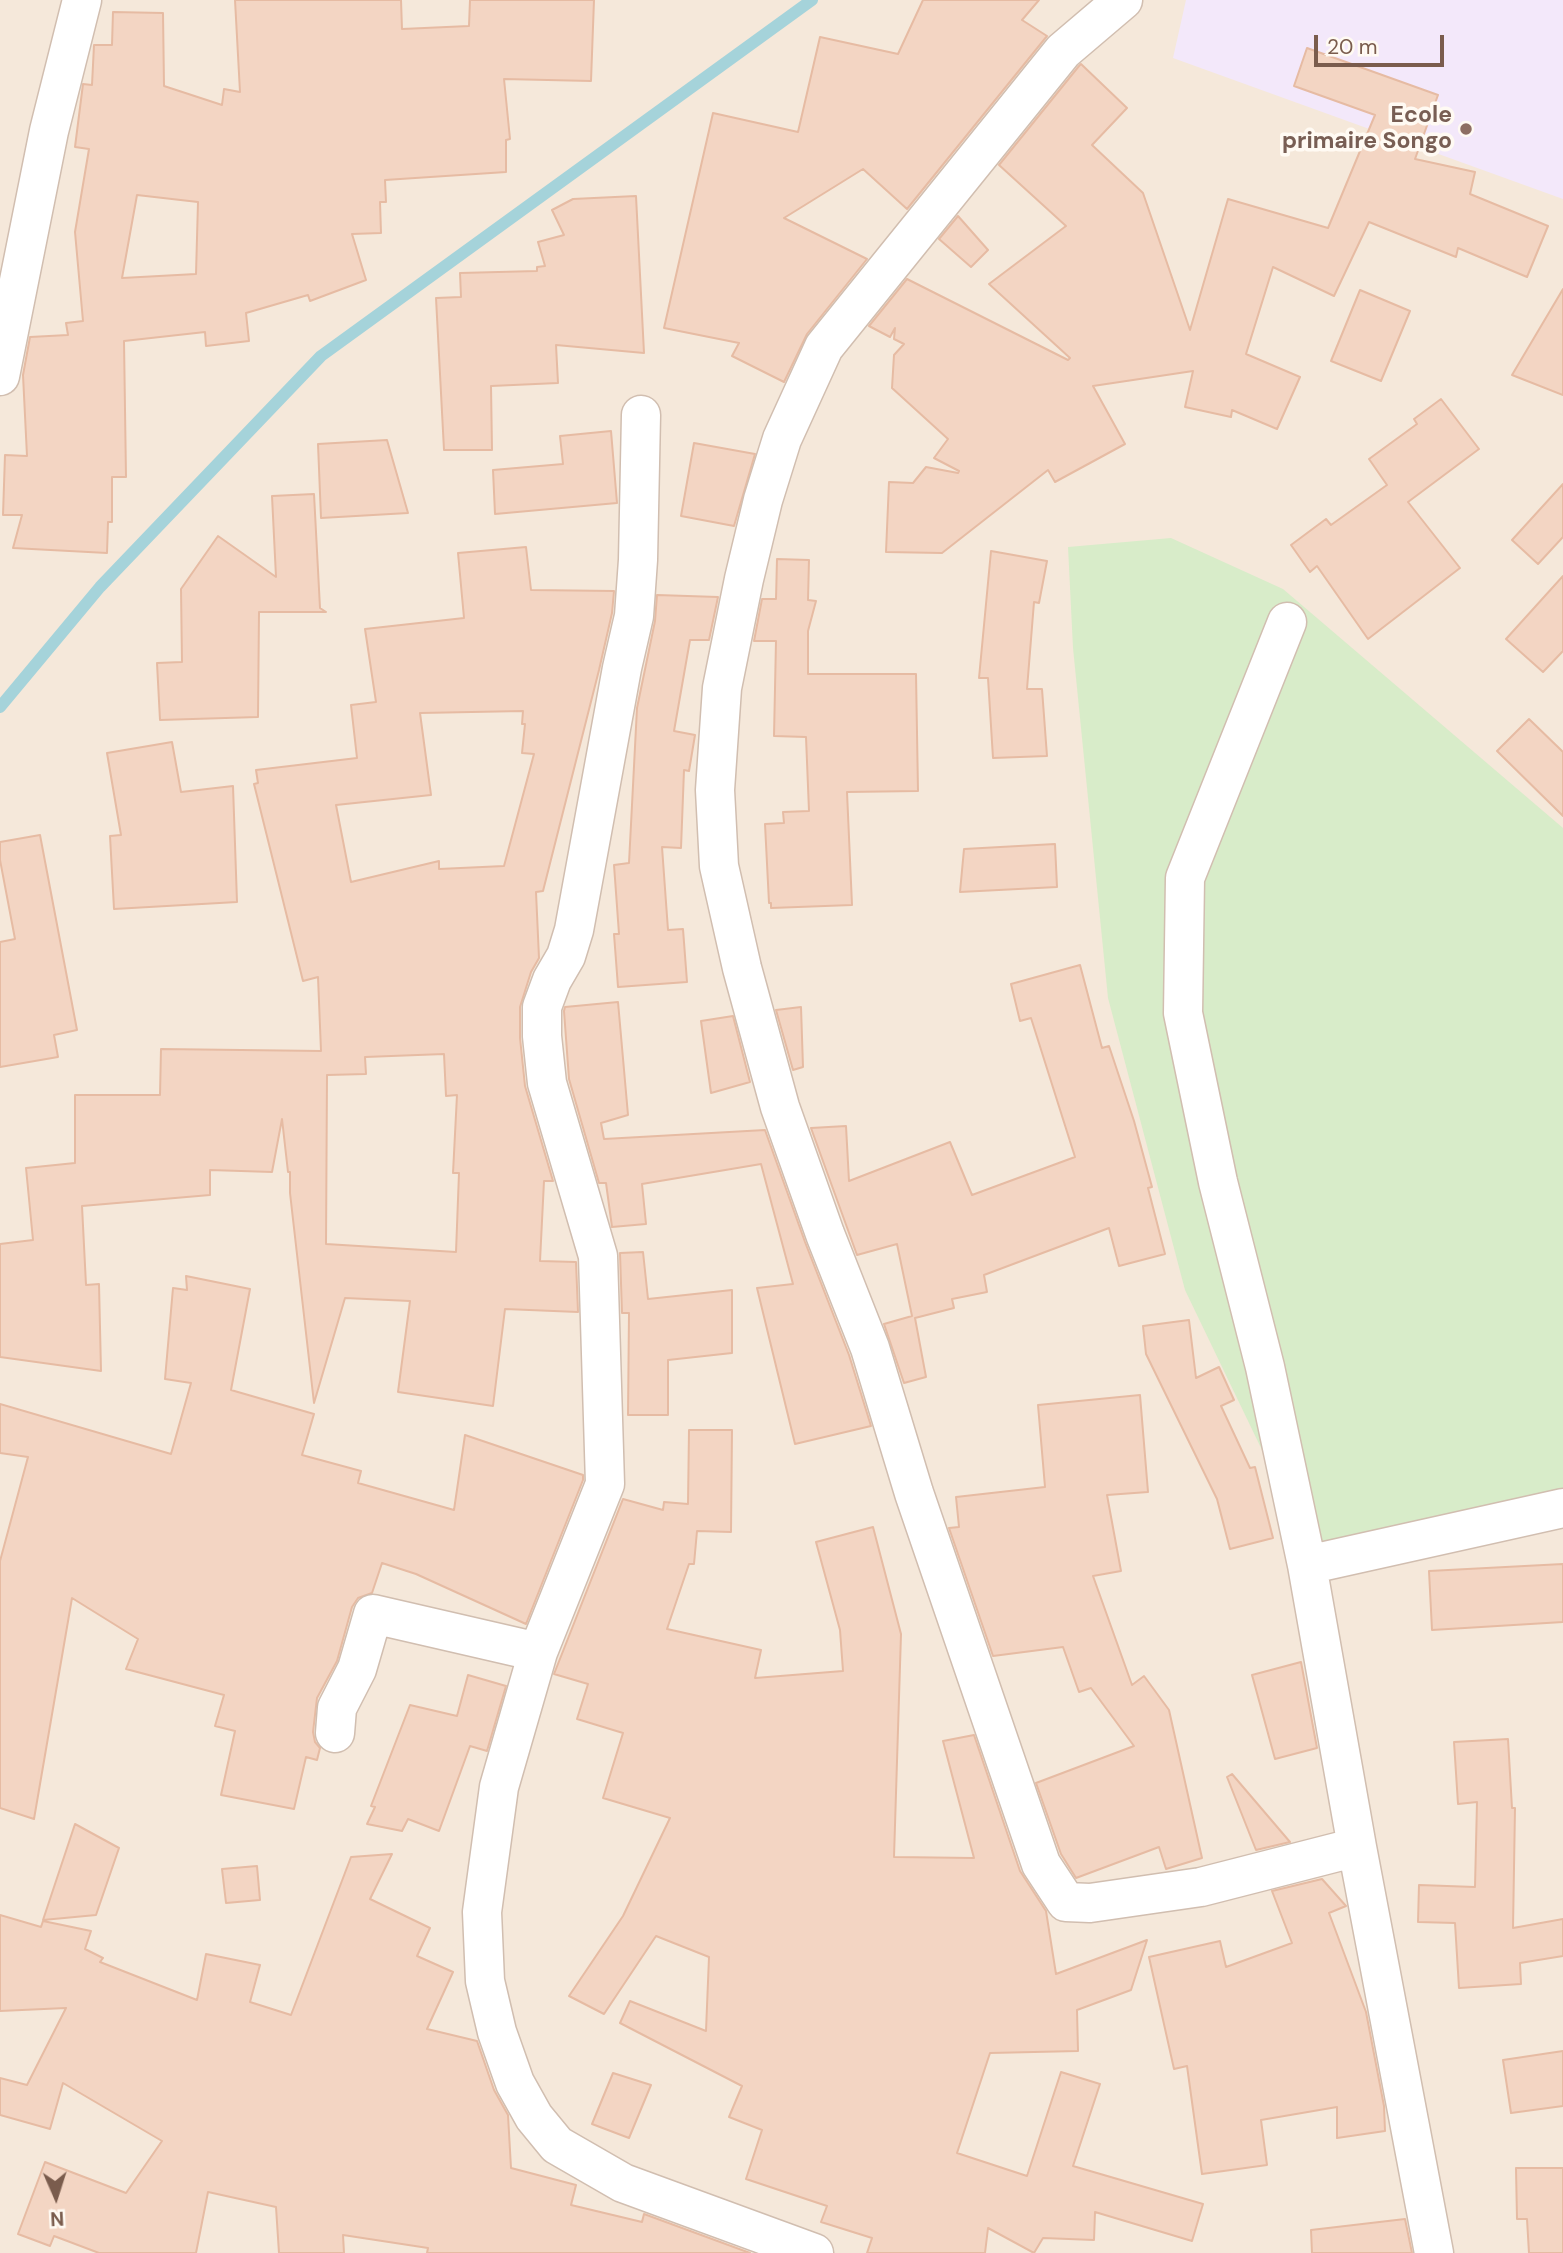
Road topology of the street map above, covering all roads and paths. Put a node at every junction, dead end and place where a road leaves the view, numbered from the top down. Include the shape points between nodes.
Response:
1 (82, 0) edge
2 (1123, 0) edge
3 (0, 376) edge
4 (641, 415) dead end
5 (1287, 622) dead end
6 (1563, 1508) edge
7 (1307, 1566) junction
8 (538, 1652) junction
9 (335, 1733) dead end
10 (1357, 1847) junction
11 (814, 2253) edge
12 (1434, 2253) edge

1 - 3 street via 49,131
2 - 10 street via 1063,51 824,347 782,439 744,579 722,688 715,790 719,866 780,1107 870,1348 914,1493 1041,1864 1066,1902 1090,1903 1201,1888
4 - 8 street via 634,617 574,930 542,1007 547,1083 598,1256 605,1484
5 - 7 street via 1185,878 1183,1013
6 - 7 street
7 - 10 street
8 - 9 street via 373,1614 357,1669 337,1709
8 - 11 street via 499,1787 482,1912 485,1981 516,2083 534,2117 557,2145 623,2183
10 - 12 street

